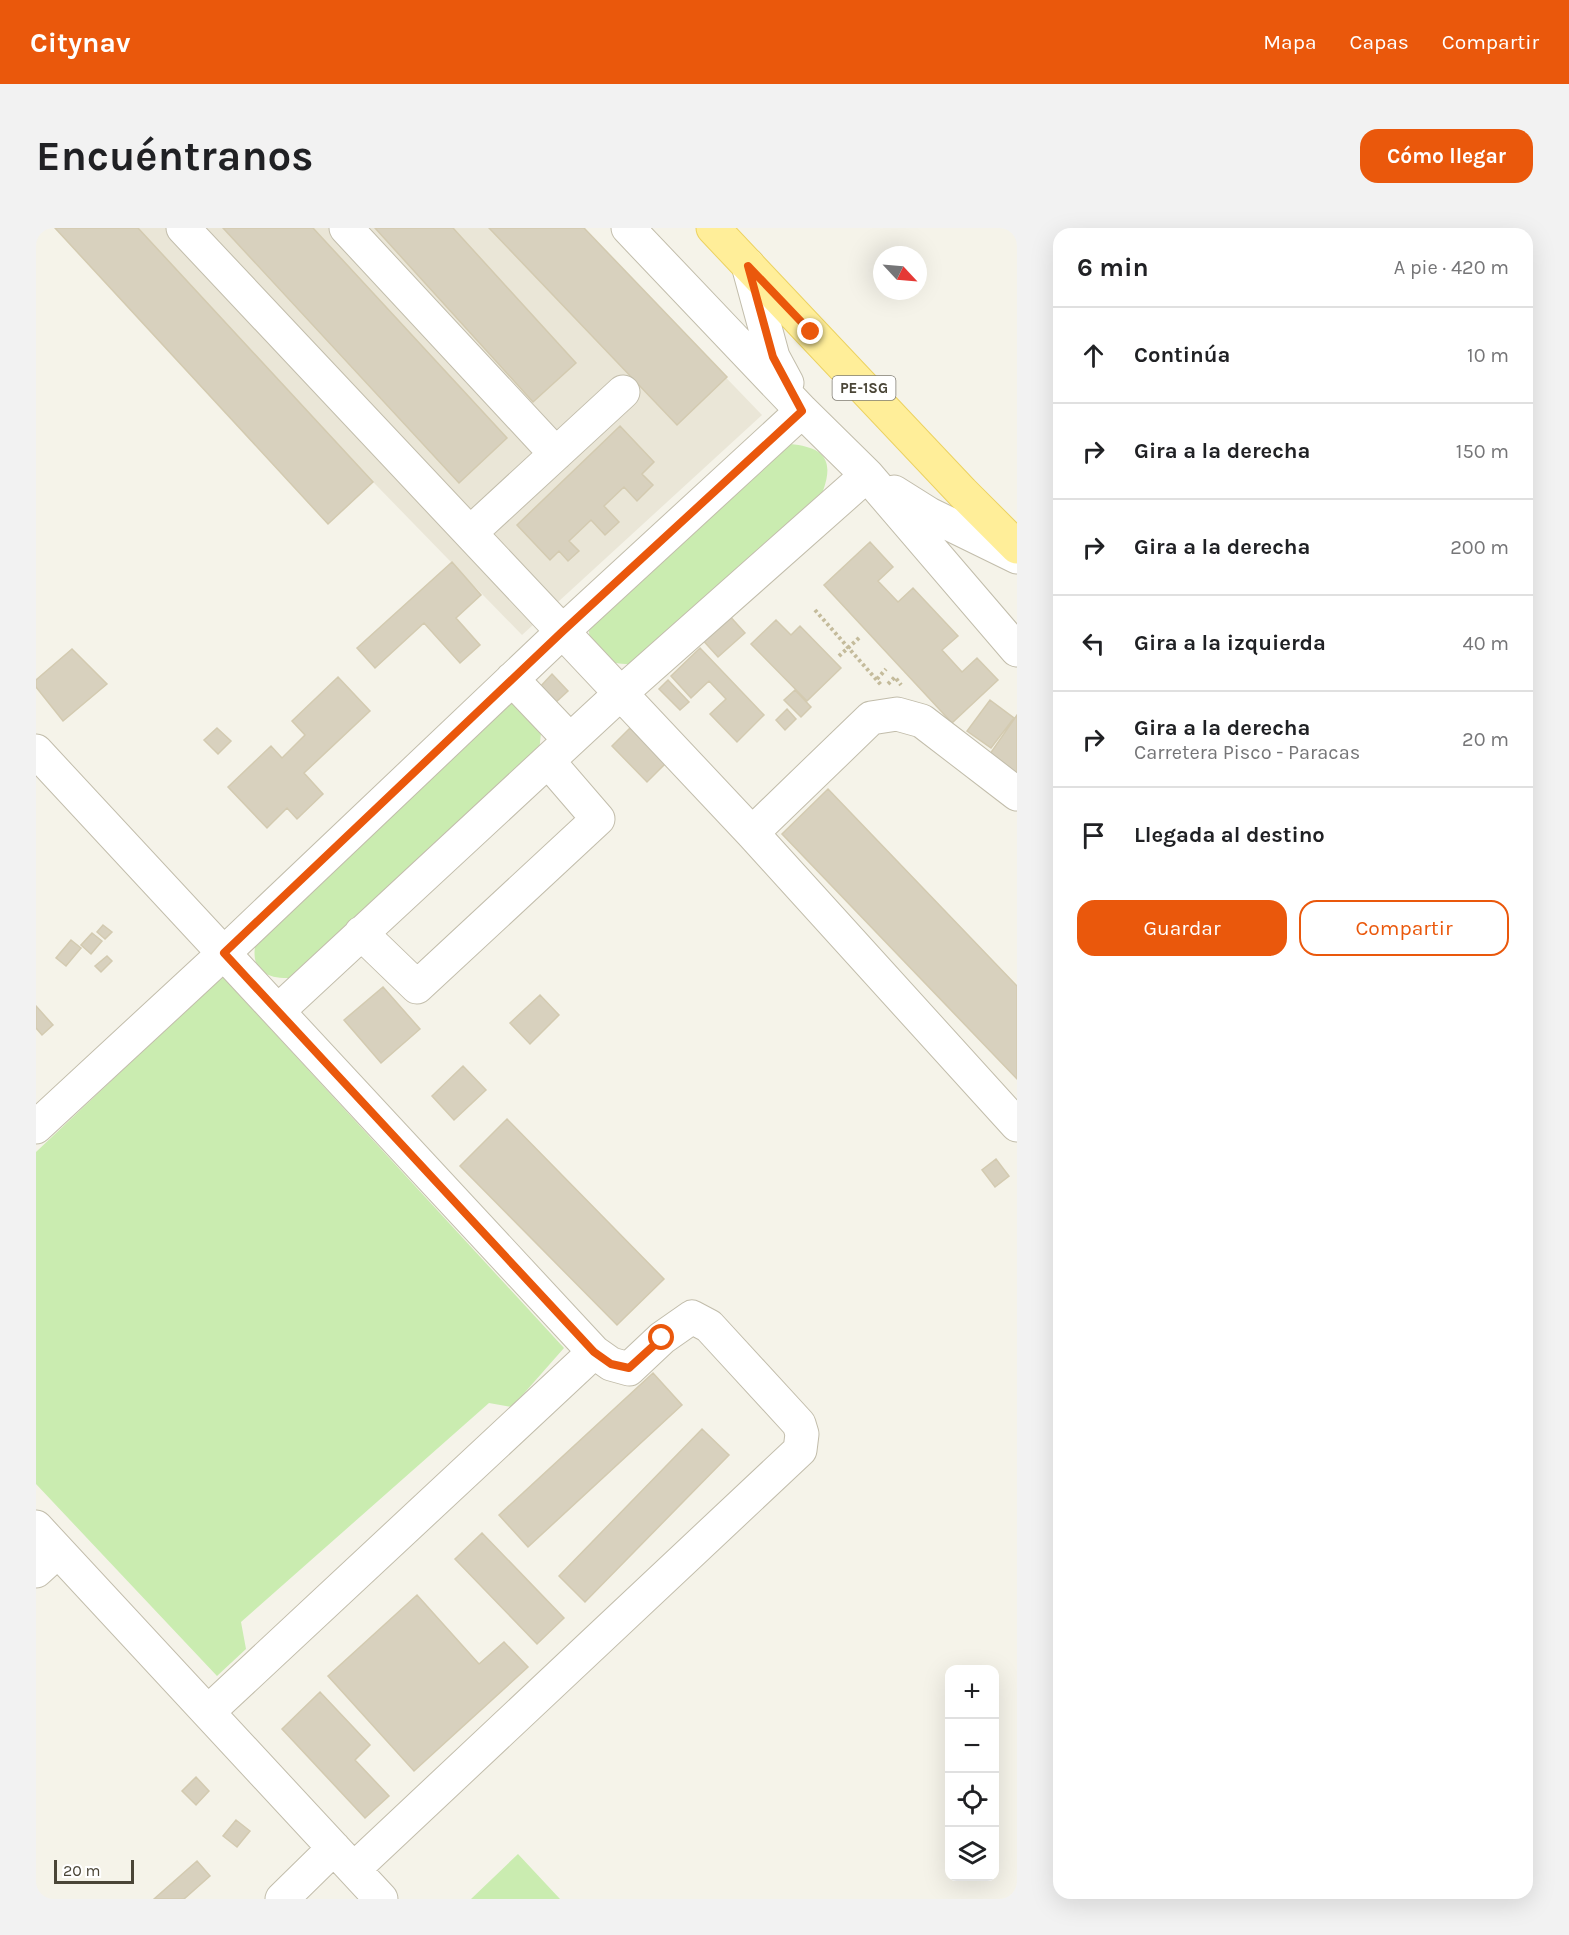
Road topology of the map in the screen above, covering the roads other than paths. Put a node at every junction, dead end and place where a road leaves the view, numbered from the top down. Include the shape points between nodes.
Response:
1 (183, 228) edge
2 (346, 228) edge
3 (628, 228) edge
4 (713, 228) edge
5 (748, 266) junction
6 (622, 392) dead end
7 (802, 411) junction
8 (556, 454) junction
9 (867, 475) junction
10 (470, 533) junction
11 (1017, 547) edge
12 (1017, 557) edge
13 (563, 631) junction
14 (1017, 650) edge
15 (512, 679) junction
16 (621, 693) junction
17 (559, 750) junction
18 (36, 751) edge
19 (1017, 794) edge
20 (752, 833) junction
21 (361, 933) junction
22 (224, 953) junction
23 (278, 1011) junction
24 (1017, 1125) edge
25 (36, 1126) edge
26 (594, 1352) junction
27 (36, 1527) edge
28 (47, 1561) edge
29 (208, 1712) junction
30 (344, 1859) junction
31 (282, 1899) edge
32 (381, 1899) edge

1 - 10 street
2 - 8 street
3 - 7 street
4 - 5 main road, PE-1SG
5 - 7 street via 773,357
5 - 11 main road, PE-1SG
6 - 8 street
7 - 9 street
7 - 13 street
8 - 10 street
9 - 12 street via 929,513
9 - 14 street
9 - 16 street
10 - 13 street
13 - 15 street
13 - 16 street
15 - 17 street
15 - 22 street
16 - 17 street
16 - 20 street
17 - 21 street
17 - 21 street via 598,819 417,987
18 - 22 street
19 - 20 street via 922,721 897,714 871,718
20 - 24 street
21 - 23 street
22 - 23 street
22 - 25 street
23 - 26 street
26 - 29 street
26 - 30 street via 611,1364 629,1368 692,1317 709,1326 799,1424 800,1450
27 - 28 street
28 - 29 street
29 - 30 street
30 - 31 street
30 - 32 street

